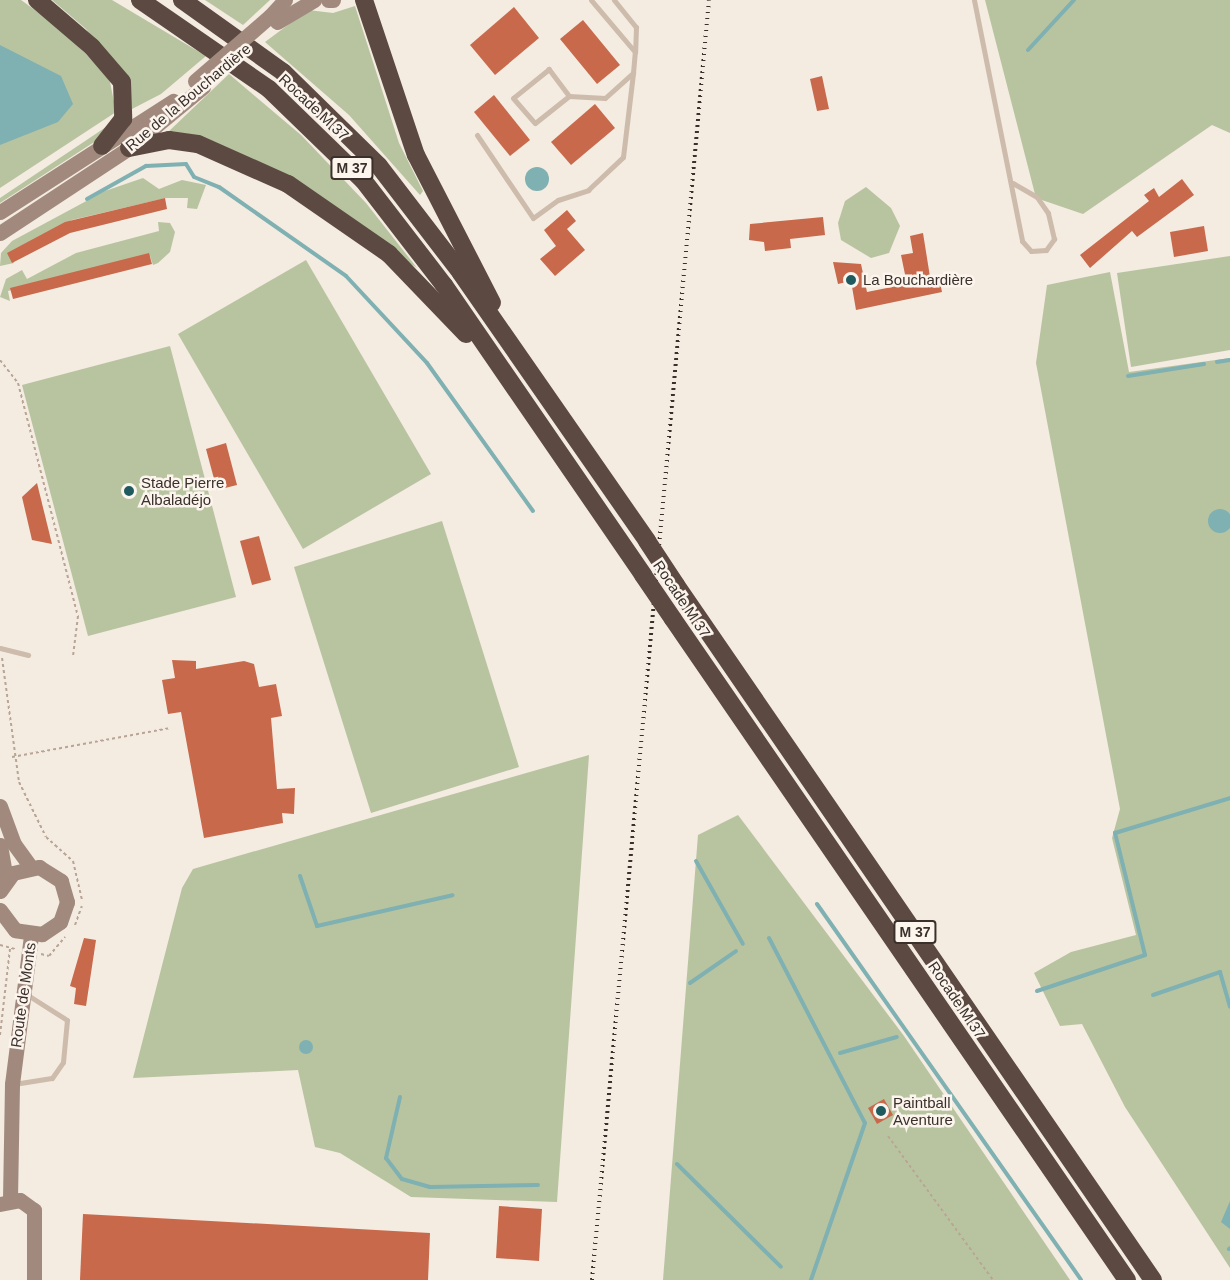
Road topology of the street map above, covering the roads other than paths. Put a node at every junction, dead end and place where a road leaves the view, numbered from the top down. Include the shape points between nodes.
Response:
1 (36, 0) edge
2 (140, 0) edge
3 (183, 0) edge
4 (285, 0) edge
5 (315, 0) edge
6 (364, 0) edge
7 (591, 0) edge
8 (614, 0) edge
9 (974, 0) edge
10 (274, 19) junction
11 (635, 52) junction
12 (633, 73) junction
13 (199, 84) junction
14 (569, 96) junction
15 (477, 135) dead end
16 (102, 146) junction
17 (129, 148) junction
18 (1013, 183) junction
19 (0, 212) edge
20 (0, 233) edge
21 (510, 343) junction
22 (513, 385) junction
23 (1, 649) edge
24 (28, 655) dead end
25 (0, 806) edge
26 (0, 845) edge
27 (31, 867) junction
28 (3, 886) edge
29 (0, 910) edge
30 (31, 935) junction
31 (22, 992) junction
32 (12, 1084) junction
33 (5, 1202) edge
34 (34, 1280) edge
35 (1127, 1280) edge
36 (1153, 1280) edge

1 - 16 highway via 92,47 122,82 123,119
2 - 22 highway, Rocade M 37 / M 37 via 248,72 327,142 412,242
3 - 21 highway, Rocade M 37 / M 37 via 283,72 355,140 430,229
4 - 10 main road, Rue de la Bouchardière
5 - 10 main road, Rue de la Bouchardière
6 - 21 highway via 416,155
7 - 11 lane
8 - 11 lane via 636,27
9 - 18 lane
10 - 13 main road, Rue de la Bouchardière
11 - 12 lane
12 - 14 lane via 605,98
12 - 15 lane via 623,157 588,190 558,200 532,218
13 - 16 main road, Rue de la Bouchardière
13 - 17 main road, Rue de la Bouchardière
14 - 14 lane via 549,69 513,98 535,123
16 - 19 main road, Rue de la Bouchardière
17 - 20 main road, Rue de la Bouchardière
17 - 22 highway via 169,140 198,144 312,198 388,254
18 - 18 lane via 1026,248 1046,250 1054,239 1048,213 1037,198
21 - 36 highway, Rocade M 37 / M 37, bridge
22 - 35 highway, Rocade M 37 / M 37, bridge
23 - 24 lane
25 - 27 main road via 14,844
26 - 28 main road
27 - 28 main road
27 - 30 main road via 53,873 67,902 52,929
29 - 30 main road via 15,930
30 - 31 main road, Route de Monts
31 - 32 main road, Route de Monts
31 - 32 lane via 67,1020 63,1062 52,1078
32 - 33 main road, Route de Monts
33 - 34 main road, Route de Monts via 34,1210

